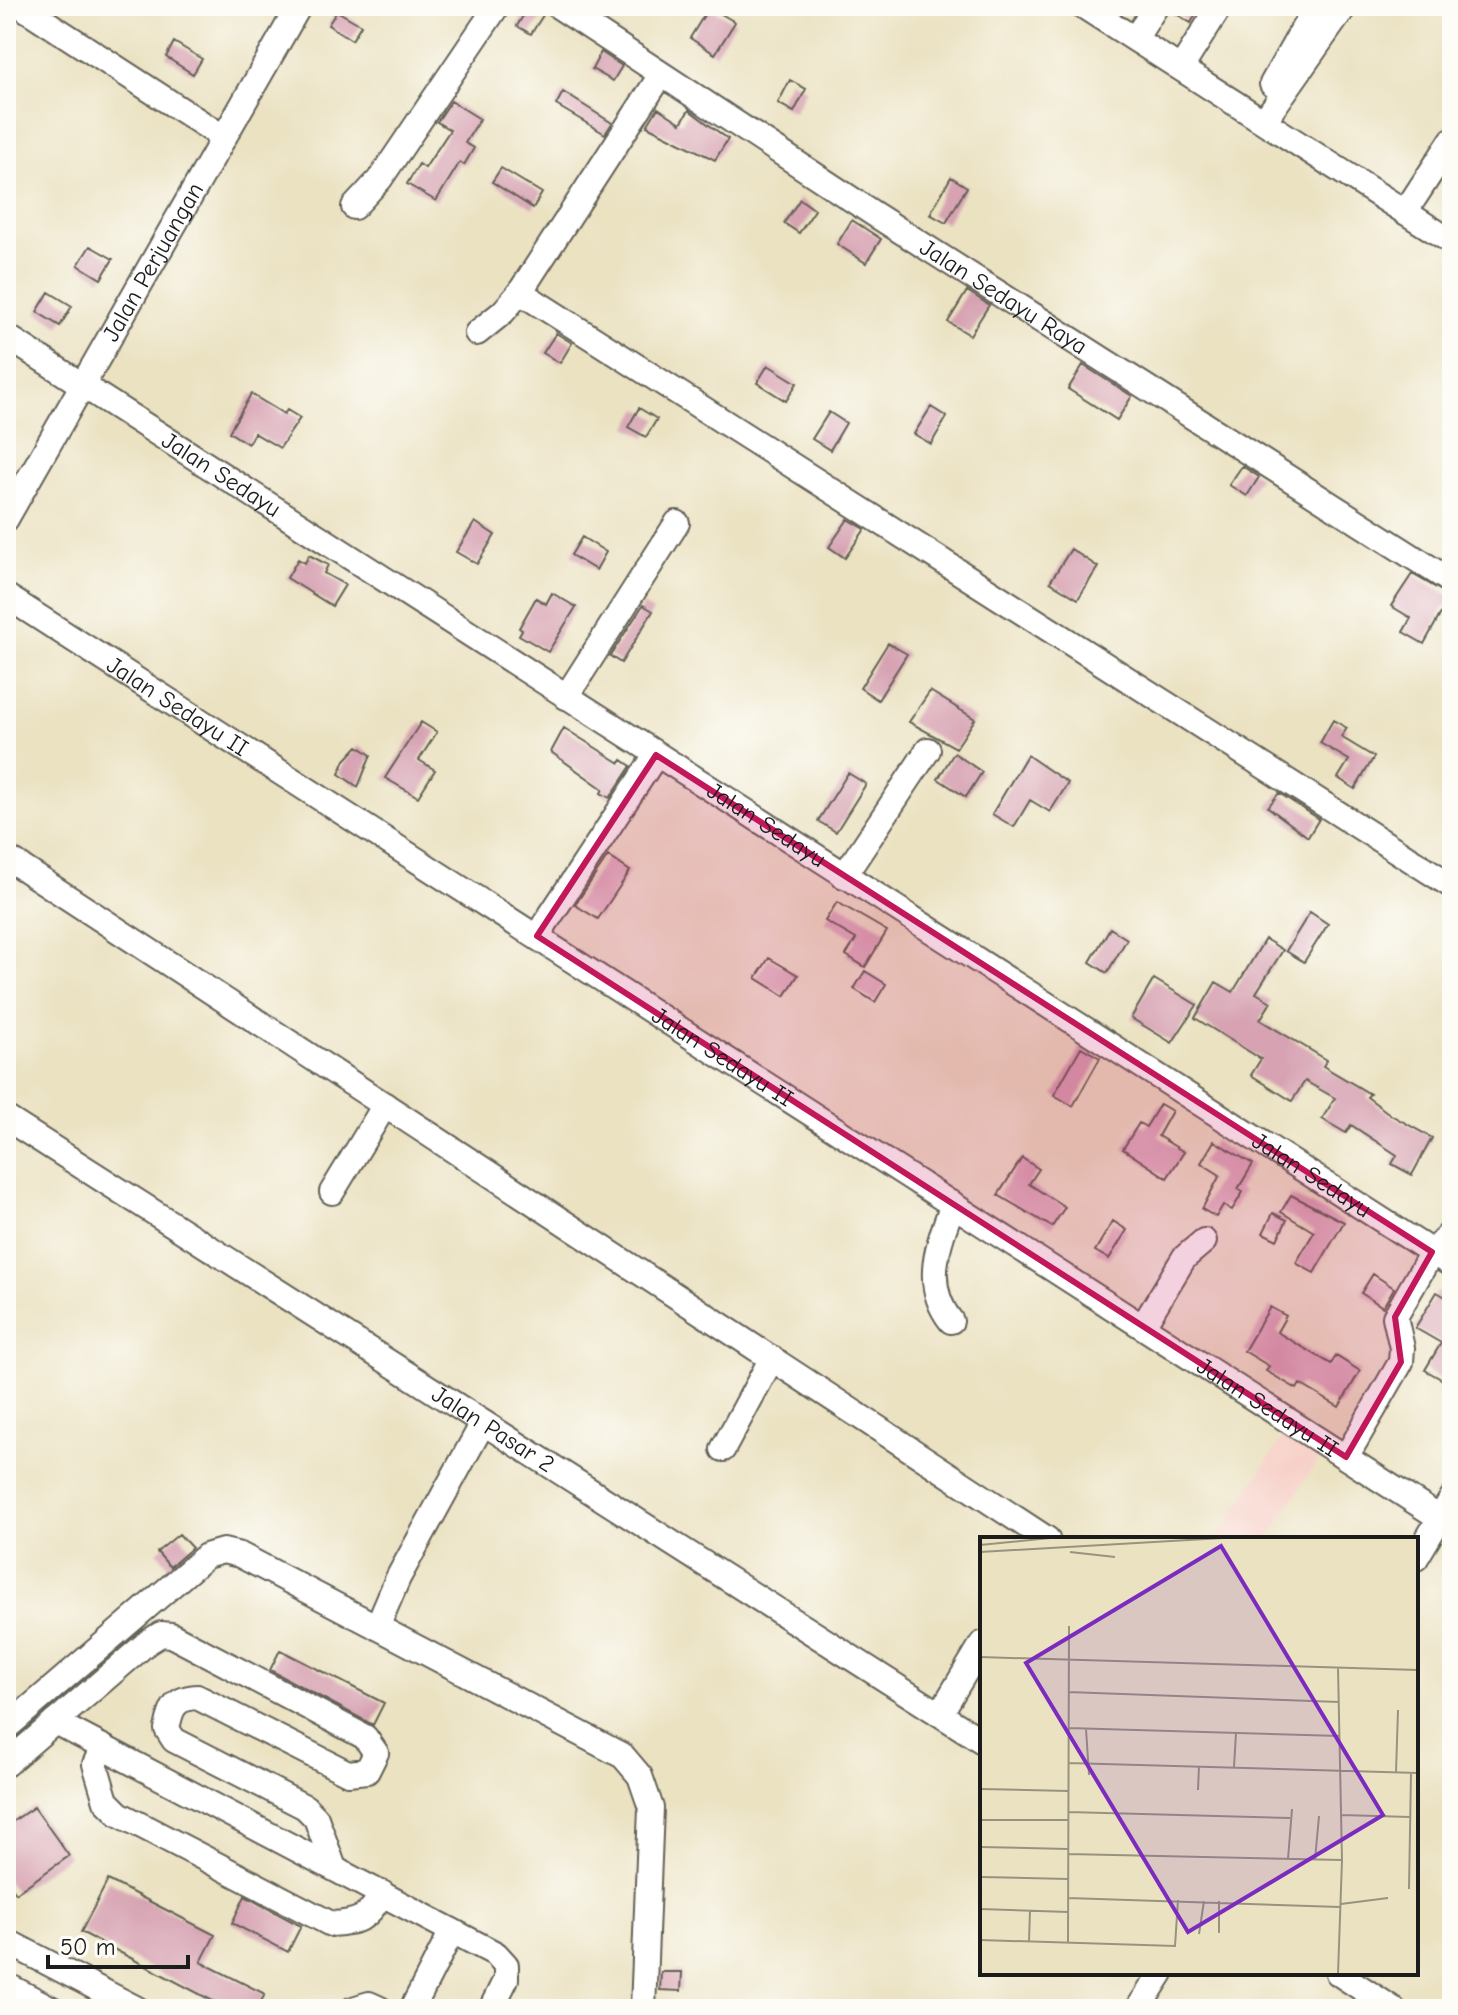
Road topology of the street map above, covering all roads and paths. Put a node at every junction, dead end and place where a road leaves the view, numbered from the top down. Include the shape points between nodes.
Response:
1 (21, 6) edge
2 (299, 6) edge
3 (497, 6) edge
4 (558, 6) edge
5 (1083, 6) edge
6 (1156, 6) edge
7 (1220, 6) edge
8 (1316, 6) edge
9 (1345, 6) edge
10 (1135, 39) junction
11 (1181, 68) junction
12 (661, 75) junction
13 (1259, 118) junction
14 (223, 137) junction
15 (1452, 140) edge
16 (354, 207) dead end
17 (1405, 212) junction
18 (1452, 242) edge
19 (520, 292) junction
20 (477, 333) dead end
21 (6, 336) edge
22 (82, 384) junction
23 (6, 519) edge
24 (677, 523) dead end
25 (1452, 582) edge
26 (6, 596) edge
27 (566, 697) junction
28 (928, 750) dead end
29 (656, 755) junction
30 (6, 857) edge
31 (844, 876) junction
32 (1452, 886) edge
33 (537, 936) junction
34 (385, 1105) junction
35 (6, 1118) edge
36 (332, 1192) dead end
37 (953, 1204) junction
38 (1452, 1232) edge
39 (1204, 1241) dead end
40 (1442, 1259) edge
41 (951, 1321) dead end
42 (1143, 1326) junction
43 (772, 1358) junction
44 (483, 1423) junction
45 (723, 1449) dead end
46 (1346, 1457) junction
47 (1446, 1508) edge
48 (1044, 1537) edge
49 (1418, 1555) edge
50 (377, 1627) junction
51 (980, 1647) edge
52 (940, 1714) junction
53 (55, 1722) junction
54 (6, 1728) edge
55 (980, 1740) edge
56 (103, 1747) junction
57 (6, 1764) edge
58 (334, 1868) junction
59 (382, 1893) junction
60 (452, 1931) junction
61 (6, 1941) edge
62 (1160, 1975) edge
63 (1341, 1975) edge
64 (6, 1985) edge
65 (52, 2009) edge
66 (137, 2009) edge
67 (353, 2009) edge
68 (380, 2009) edge
69 (412, 2009) edge
70 (491, 2009) edge
71 (643, 2009) edge
72 (1138, 2009) edge
73 (1393, 2009) edge

1 - 14 street
2 - 14 street, Jalan Perjuangan
3 - 16 street via 388,168
4 - 12 street, Jalan Sedayu Raya
5 - 10 street
6 - 10 street
7 - 11 street
8 - 13 street
9 - 13 street
10 - 11 street
11 - 13 street
12 - 19 street
12 - 25 street, Jalan Sedayu Raya
13 - 17 street
14 - 22 street, Jalan Perjuangan
15 - 17 street
17 - 18 street
19 - 20 street
19 - 32 street
21 - 22 street, Jalan Sedayu
22 - 23 street, Jalan Perjuangan
22 - 27 street, Jalan Sedayu
24 - 27 street
26 - 33 street, Jalan Sedayu II
27 - 29 street, Jalan Sedayu
28 - 31 street
29 - 31 street, Jalan Sedayu
29 - 33 street
30 - 34 street
31 - 40 street, Jalan Sedayu
33 - 37 street, Jalan Sedayu II
34 - 36 street
34 - 43 street
35 - 44 street, Jalan Pasar 2
37 - 41 street via 934,1264 938,1305
37 - 42 street, Jalan Sedayu II
38 - 40 street
39 - 42 street via 1184,1258
40 - 46 street via 1395,1317 1401,1362
42 - 46 street, Jalan Sedayu II
43 - 45 street
43 - 48 street
44 - 50 street
44 - 52 street, Jalan Pasar 2
46 - 47 street, Jalan Sedayu II
47 - 49 street
50 - 54 street via 223,1551 206,1556
50 - 71 street via 623,1756 640,1776 651,1808
51 - 52 street
52 - 55 street, Jalan Pasar 2
53 - 56 street
53 - 57 street
53 - 58 street via 161,1634 171,1635 365,1737 376,1753 367,1771 348,1773 197,1697 182,1698 171,1709 167,1729 174,1740 305,1807 316,1818
56 - 58 street
56 - 59 street via 95,1764 106,1801 133,1821 331,1924 355,1923 370,1915
58 - 59 street
59 - 60 street
60 - 69 street
60 - 70 street via 506,1965 506,1979
61 - 66 street
62 - 72 street
63 - 73 street
64 - 65 street
67 - 68 street via 369,2004

